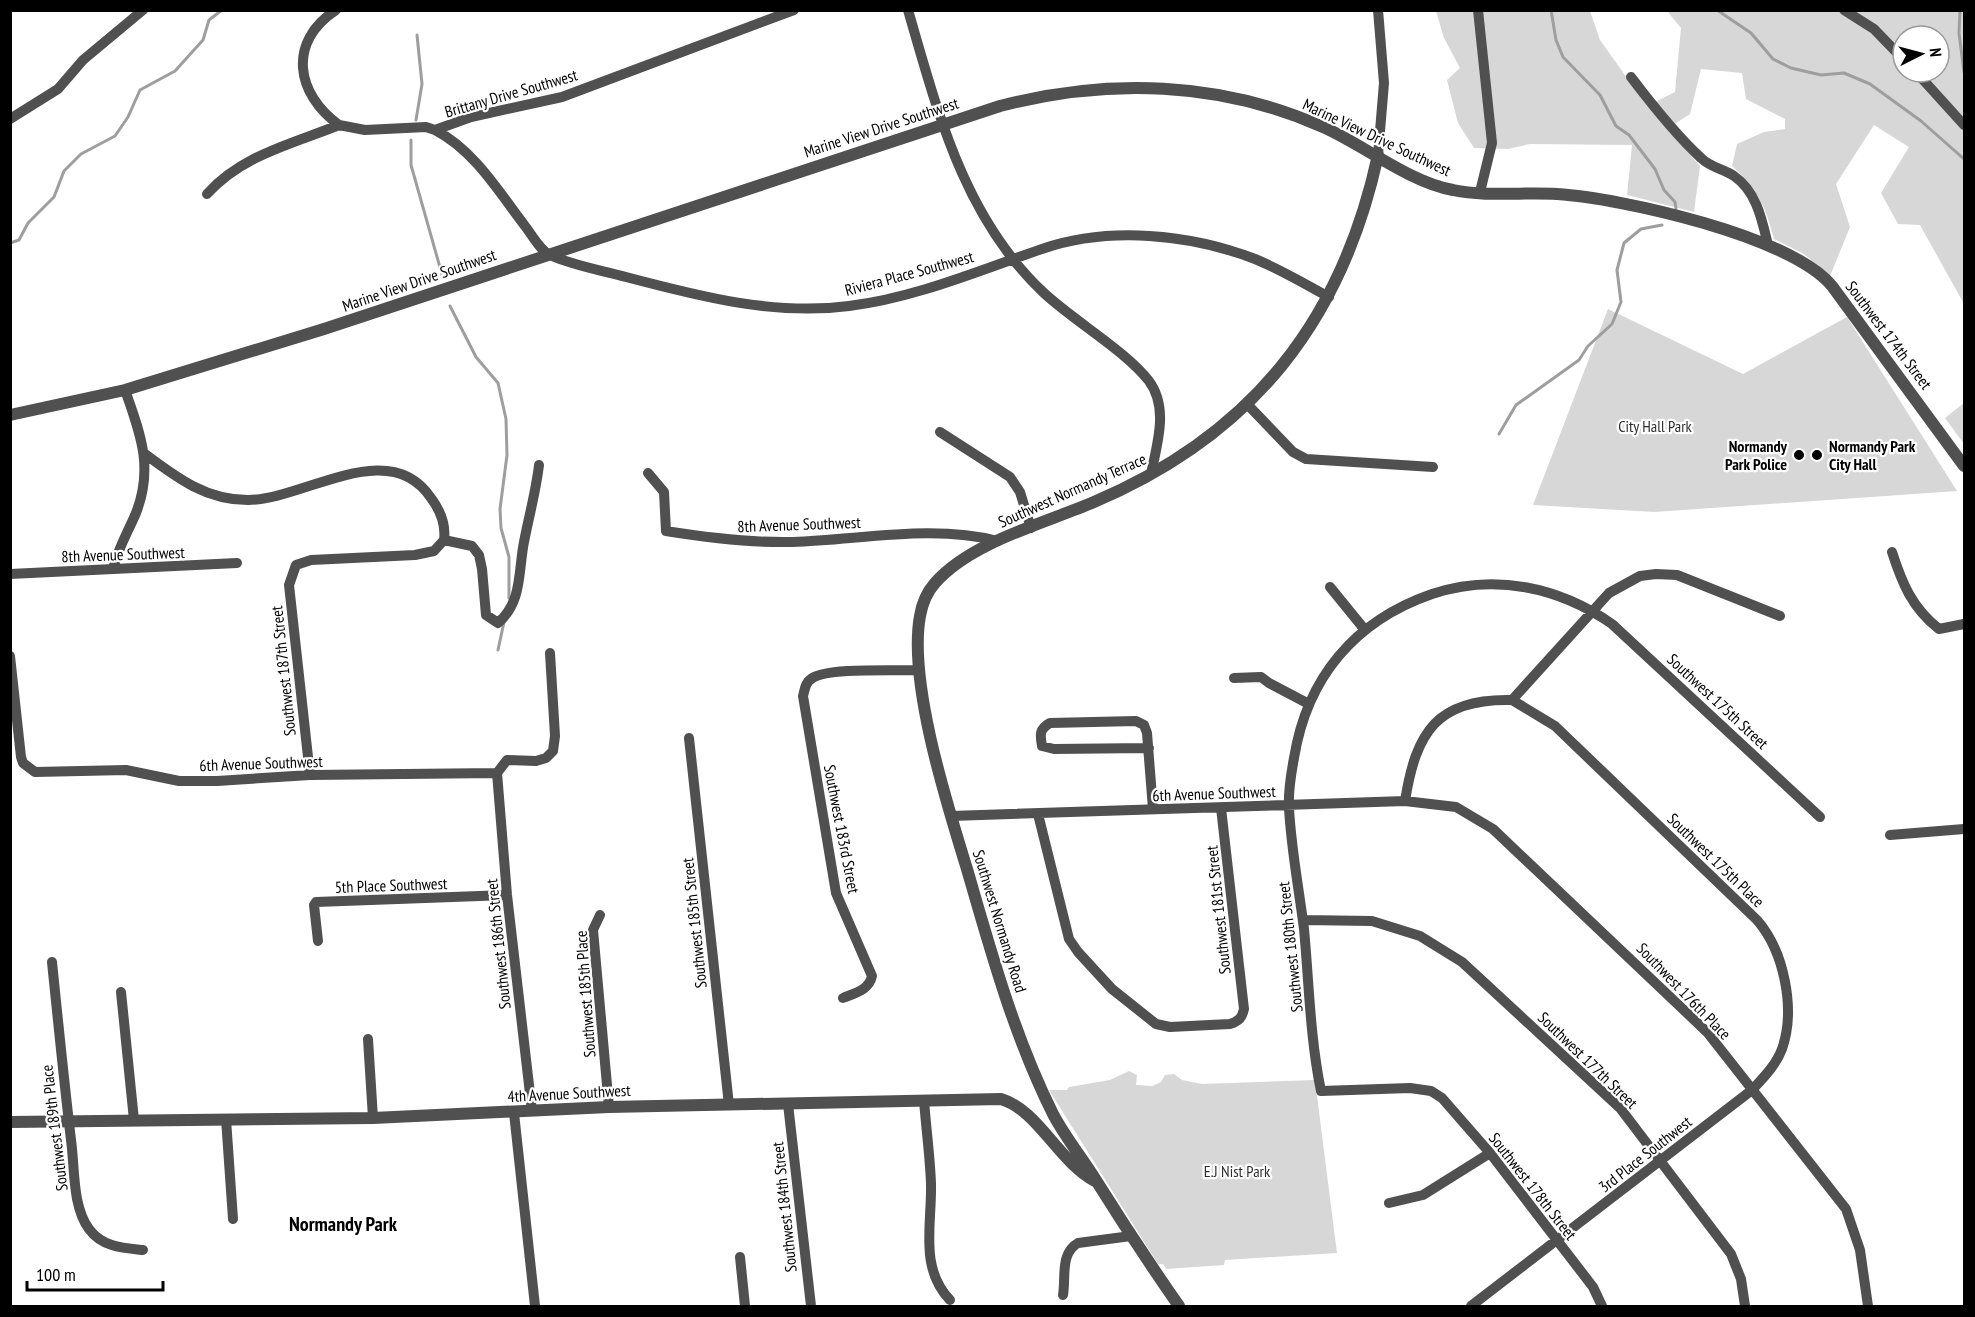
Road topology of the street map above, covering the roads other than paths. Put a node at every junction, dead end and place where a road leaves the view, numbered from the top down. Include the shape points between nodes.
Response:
1 (143, 10) edge
2 (336, 10) edge
3 (794, 10) edge
4 (908, 10) edge
5 (1378, 10) edge
6 (1478, 10) edge
7 (1844, 10) edge
8 (1891, 47) edge
9 (1631, 77) dead end
10 (1927, 84) edge
11 (10, 119) edge
12 (942, 124) junction
13 (1965, 125) edge
14 (339, 126) junction
15 (435, 130) junction
16 (1378, 155) junction
17 (1480, 192) junction
18 (207, 194) dead end
19 (1768, 245) junction
20 (548, 254) junction
21 (1013, 260) junction
22 (1329, 297) junction
23 (125, 390) junction
24 (1247, 404) junction
25 (10, 415) edge
26 (940, 432) dead end
27 (145, 454) junction
28 (539, 465) dead end
29 (1965, 466) edge
30 (1433, 467) dead end
31 (648, 473) dead end
32 (1151, 474) junction
33 (1031, 528) junction
34 (444, 540) junction
35 (998, 541) junction
36 (1892, 552) dead end
37 (237, 562) dead end
38 (113, 569) junction
39 (10, 574) edge
40 (1329, 587) dead end
41 (1592, 610) junction
42 (1780, 616) dead end
43 (1965, 624) edge
44 (1365, 630) junction
45 (550, 653) dead end
46 (10, 656) edge
47 (920, 670) junction
48 (1234, 678) dead end
49 (1512, 700) junction
50 (1307, 703) junction
51 (689, 738) dead end
52 (1149, 748) junction
53 (497, 773) junction
54 (310, 775) junction
55 (1405, 801) junction
56 (1289, 806) junction
57 (1221, 808) junction
58 (1153, 809) junction
59 (1038, 814) junction
60 (951, 816) junction
61 (1475, 816) joint
62 (1820, 817) dead end
63 (1965, 829) edge
64 (1890, 835) dead end
65 (507, 895) junction
66 (600, 915) dead end
67 (1303, 920) junction
68 (318, 941) dead end
69 (52, 962) dead end
70 (121, 992) dead end
71 (843, 998) dead end
72 (368, 1039) dead end
73 (1752, 1090) junction
74 (1431, 1091) joint
75 (924, 1100) junction
76 (788, 1104) junction
77 (729, 1105) junction
78 (609, 1107) junction
79 (532, 1111) junction
80 (514, 1113) junction
81 (373, 1118) junction
82 (226, 1119) junction
83 (67, 1120) junction
84 (134, 1120) junction
85 (10, 1122) edge
86 (1490, 1153) junction
87 (1661, 1160) junction
88 (1096, 1181) junction
89 (1389, 1203) dead end
90 (233, 1219) dead end
91 (1131, 1236) junction
92 (1556, 1242) junction
93 (143, 1250) dead end
94 (740, 1257) dead end
95 (1063, 1295) dead end
96 (950, 1300) dead end
97 (535, 1306) edge
98 (745, 1306) edge
99 (811, 1306) edge
100 (1179, 1306) edge
101 (1471, 1306) edge
102 (1602, 1306) edge
103 (1745, 1306) edge
104 (1868, 1306) edge

1 - 11 street via 83,60 58,89
2 - 14 street via 308,38 303,72 315,102
3 - 15 street, Brittany Drive Southwest via 562,97 471,117
4 - 12 street
5 - 16 street, Southwest Normandy Terrace via 1384,82
6 - 17 street via 1492,144
7 - 8 street via 1874,29
9 - 19 street via 1699,157 1746,186 1761,214
10 - 13 street
12 - 16 street, Marine View Drive Southwest via 1038,96 1118,87 1160,87 1238,98 1284,112
12 - 20 street, Marine View Drive Southwest
12 - 21 street via 980,212
14 - 15 street, Brittany Drive Southwest
14 - 18 street, Brittany Drive Southwest via 251,160 225,175
15 - 20 street via 454,141 483,171
16 - 17 street, Marine View Drive Southwest via 1438,186
16 - 22 street, Southwest Normandy Terrace via 1367,205
17 - 19 street, Marine View Drive Southwest via 1558,194 1613,202 1663,212
19 - 29 street, Southwest 174th Street via 1812,267 1829,282
20 - 21 street, Riviera Place Southwest via 698,296 778,307 826,308 898,296
20 - 23 street, Marine View Drive Southwest
21 - 22 street, Riviera Place Southwest via 1081,239 1158,237 1213,246 1256,259
21 - 32 street via 1044,293 1149,381 1160,411
22 - 24 street, Southwest Normandy Terrace via 1298,346
23 - 25 street, Marine View Drive Southwest
23 - 27 street
24 - 30 street via 1293,452 1306,459
24 - 32 street, Southwest Normandy Terrace via 1183,456
26 - 33 street via 1010,477 1020,492
27 - 34 street via 197,490 217,497 248,500 278,496 360,471 406,476 422,486 439,509
27 - 38 street via 142,491
28 - 34 street via 520,581 507,615 498,623 486,615 479,555 472,546
31 - 35 street, 8th Avenue Southwest via 664,492 666,531 734,541 793,542 891,535 978,536
32 - 33 street, Southwest Normandy Terrace
33 - 35 street, Southwest Normandy Terrace
34 - 54 street, Southwest 187th Street via 434,551 416,555 311,560 296,565 289,585
35 - 47 street, Southwest Normandy Road via 952,569 924,599
36 - 43 street via 1915,607 1939,629
37 - 38 street, 8th Avenue Southwest
38 - 39 street, 8th Avenue Southwest
40 - 44 street
41 - 42 street via 1625,582 1656,574 1677,575
41 - 44 street, Southwest 175th Street via 1555,593 1526,586 1472,586 1419,599
41 - 49 street
41 - 62 street, Southwest 175th Street via 1640,648
44 - 50 street, Southwest 180th Street via 1338,656
45 - 53 street via 553,751 536,761 507,760
46 - 54 street, 6th Avenue Southwest via 21,757 28,769 40,773 126,770 179,781
47 - 60 street, Southwest Normandy Road
47 - 71 street, Southwest 183rd Street via 826,673 809,680 803,696 836,893 872,976 864,989
48 - 50 street via 1262,677
49 - 55 street via 1484,699 1465,705 1434,724 1411,764
49 - 73 street, Southwest 175th Place via 1555,726 1767,931 1781,967 1787,1012 1785,1035 1769,1071
50 - 56 street, Southwest 180th Street via 1298,735
51 - 77 street, Southwest 185th Street
52 - 52 street via 1148,733 1136,721 1050,723 1040,734 1042,746 1054,749
52 - 58 street
53 - 54 street, 6th Avenue Southwest
53 - 65 street, Southwest 186th Street
55 - 56 street, 6th Avenue Southwest
55 - 61 street, 6th Avenue Southwest via 1438,803
56 - 57 street, 6th Avenue Southwest
56 - 67 street, Southwest 180th Street
57 - 58 street, 6th Avenue Southwest
57 - 59 street, Southwest 181st Street via 1244,1009 1238,1021 1230,1024 1170,1027 1156,1024 1112,989 1069,939
58 - 59 street, 6th Avenue Southwest
59 - 60 street, 6th Avenue Southwest
60 - 88 street, Southwest Normandy Road via 1024,1053 1055,1117
61 - 73 street, Southwest 176th Place via 1514,847 1707,1032
63 - 64 street
65 - 68 street, 5th Place Southwest via 316,902
65 - 79 street, Southwest 186th Street
66 - 78 street, Southwest 185th Place via 593,930
67 - 74 street, Southwest 180th Street via 1321,1091
67 - 87 street, Southwest 177th Street via 1372,921 1420,936 1462,962 1620,1108
69 - 83 street, Southwest 189th Place
70 - 84 street
72 - 81 street
73 - 87 street, 3rd Place Southwest
73 - 104 street, Southwest 176th Place via 1846,1209 1860,1250
74 - 86 street, Southwest 178th Street via 1450,1106
75 - 76 street, 4th Avenue Southwest
75 - 88 street, 4th Avenue Southwest via 1013,1102 1066,1160
75 - 96 street via 931,1185 928,1240 933,1275
76 - 77 street, 4th Avenue Southwest
76 - 99 street, Southwest 184th Street
77 - 78 street, 4th Avenue Southwest
78 - 79 street, 4th Avenue Southwest
79 - 80 street, 4th Avenue Southwest
80 - 81 street, 4th Avenue Southwest
80 - 97 street
81 - 82 street, 4th Avenue Southwest
82 - 84 street, 4th Avenue Southwest
82 - 90 street
83 - 84 street, 4th Avenue Southwest
83 - 85 street, 4th Avenue Southwest
83 - 93 street, Southwest 189th Place via 85,1223 110,1245
86 - 89 street via 1423,1195
86 - 92 street, Southwest 178th Street
87 - 92 street, 3rd Place Southwest
87 - 103 street, Southwest 177th Street via 1731,1254 1740,1273
88 - 91 street, Southwest Normandy Road
91 - 95 street via 1072,1246 1067,1252
91 - 100 street, Southwest Normandy Road
92 - 101 street, 3rd Place Southwest
92 - 102 street, Southwest 178th Street via 1593,1287
94 - 98 street

